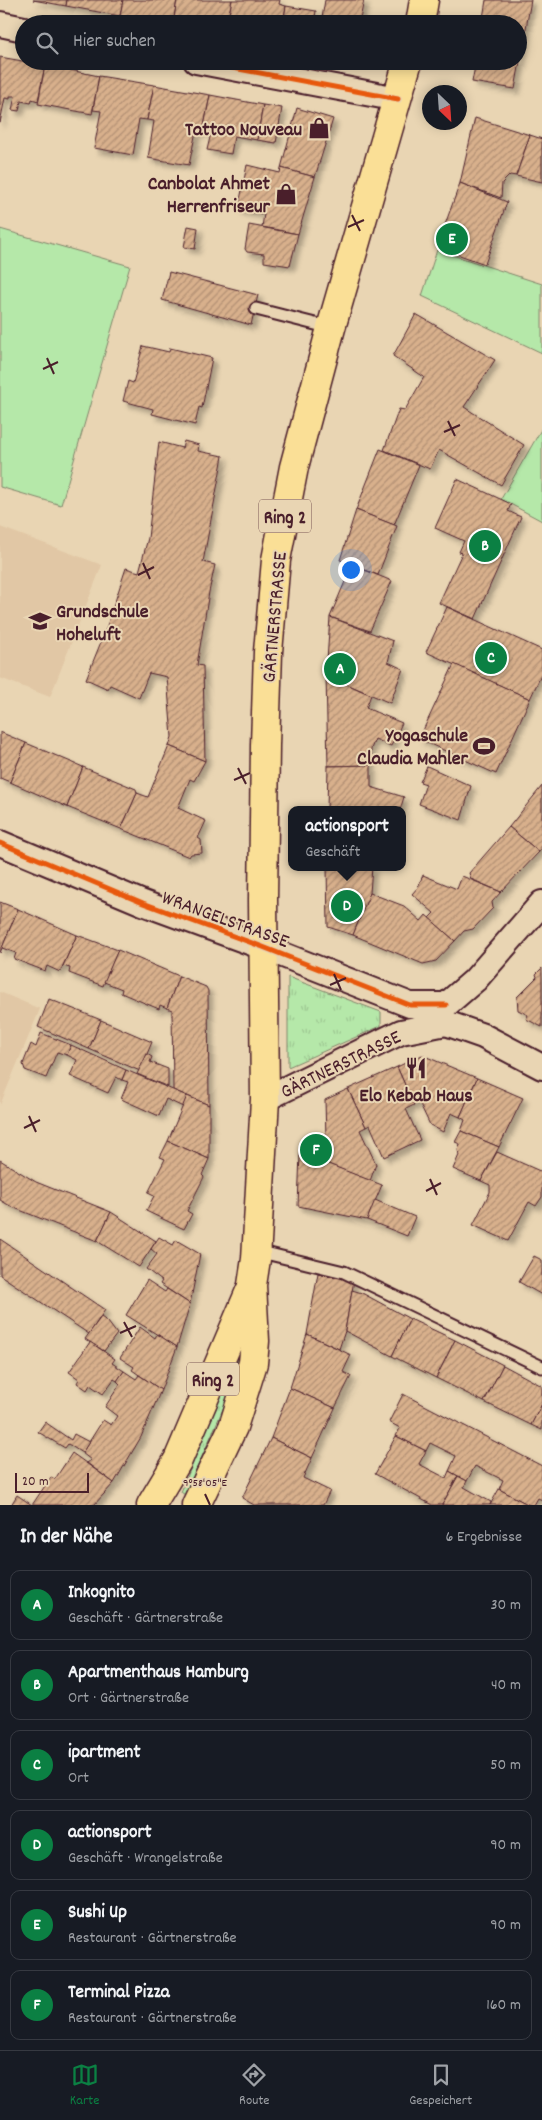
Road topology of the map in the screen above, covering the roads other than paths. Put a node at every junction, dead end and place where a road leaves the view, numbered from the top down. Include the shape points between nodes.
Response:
1 (424, 0) edge
2 (422, 15) edge
3 (0, 24) edge
4 (15, 27) edge
5 (244, 70) edge
6 (406, 70) edge
7 (398, 99) junction
8 (256, 309) dead end
9 (331, 328) junction
10 (0, 843) edge
11 (542, 903) edge
12 (263, 947) junction
13 (446, 1014) junction
14 (542, 1067) edge
15 (265, 1099) junction
16 (257, 1251) junction
17 (252, 1285) junction
18 (542, 1366) edge
19 (150, 1505) edge
20 (196, 1505) edge

1 - 2 main road
3 - 4 street
5 - 7 street
6 - 7 main road, GÄRTNERSTRASSE / Ring 2
7 - 9 main road, GÄRTNERSTRASSE / Ring 2
8 - 9 lane
9 - 12 main road, GÄRTNERSTRASSE / Ring 2 via 294,467 276,560 264,745
10 - 12 street, WRANGELSTRASSE via 143,904
11 - 13 street
12 - 13 street, WRANGELSTRASSE via 410,1005
12 - 15 main road, GÄRTNERSTRASSE / Ring 2
13 - 14 street, WRANGELSTRASSE
13 - 15 street, GÄRTNERSTRASSE via 401,1032
15 - 16 main road, GÄRTNERSTRASSE / Ring 2
16 - 17 main road, GÄRTNERSTRASSE / Ring 2
16 - 18 lane via 344,1272
17 - 19 main road, GÄRTNERSTRASSE / Ring 2 via 178,1460
17 - 20 main road, GÄRTNERSTRASSE / Ring 2 via 253,1363 233,1427

